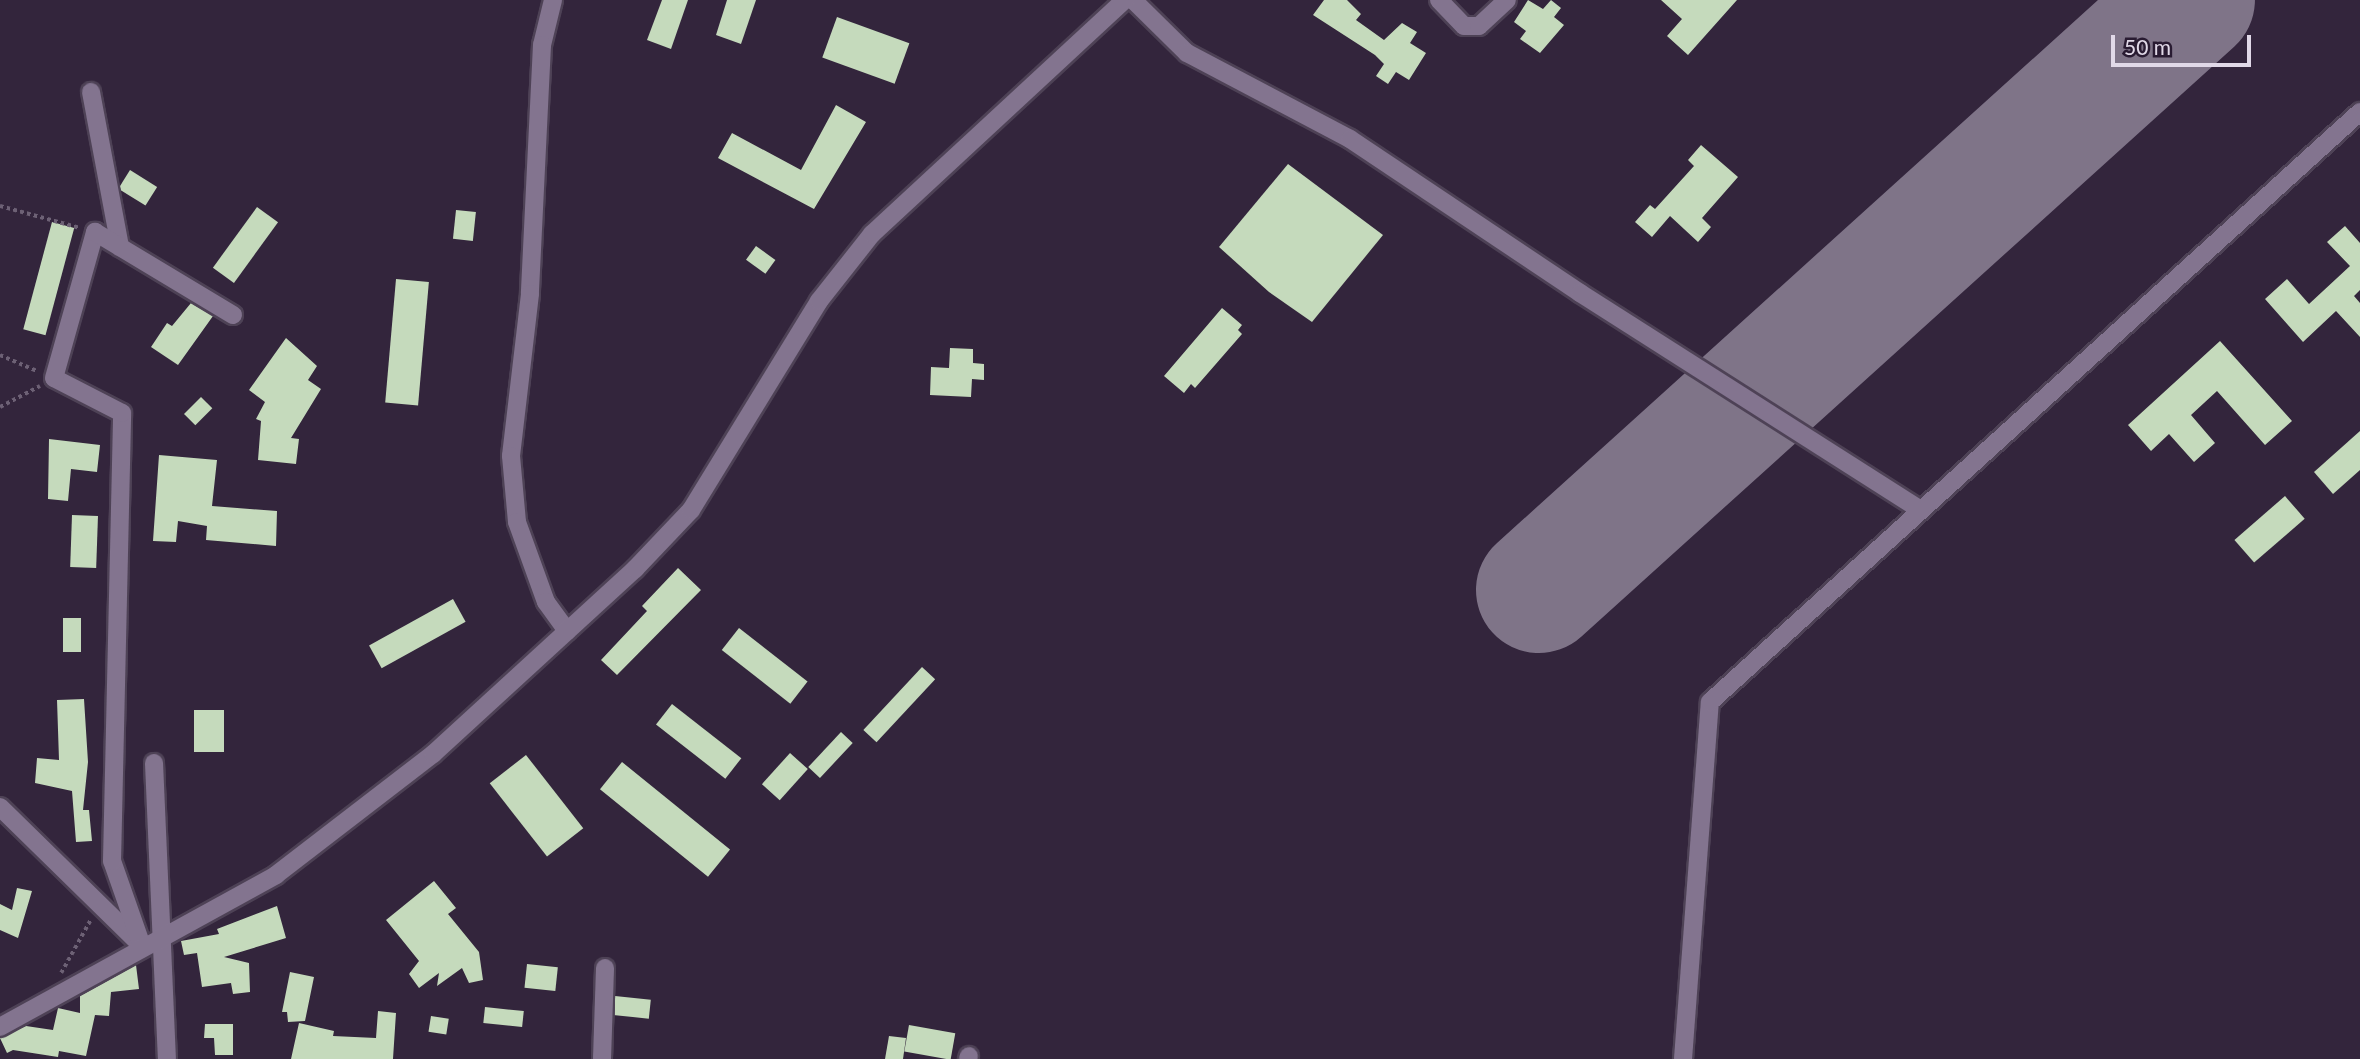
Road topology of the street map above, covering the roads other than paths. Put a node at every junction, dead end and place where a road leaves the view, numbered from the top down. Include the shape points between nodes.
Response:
1 (553, 0) edge
2 (1125, 0) edge
3 (1133, 0) edge
4 (1439, 0) edge
5 (1507, 0) edge
6 (92, 92) dead end
7 (2360, 112) edge
8 (120, 247) junction
9 (233, 315) dead end
10 (1921, 510) junction
11 (568, 631) junction
12 (154, 763) dead end
13 (0, 807) edge
14 (163, 935) junction
15 (142, 946) junction
16 (605, 968) dead end
17 (0, 1027) edge
18 (167, 1059) edge
19 (602, 1059) edge
20 (1683, 1059) edge

1 - 11 street via 542,45 530,295 510,456 517,522 546,602
2 - 11 street via 872,234 820,301 691,510
3 - 10 street via 1187,53 1350,138 1580,293
4 - 5 street via 1464,26 1479,26
6 - 8 street
7 - 10 street
8 - 9 street
8 - 15 street via 95,232 54,378 122,413 113,861
10 - 20 street via 1710,702
11 - 14 street via 433,754 276,875
12 - 14 street
13 - 15 street
14 - 15 street
14 - 18 street
15 - 17 street
16 - 19 street

